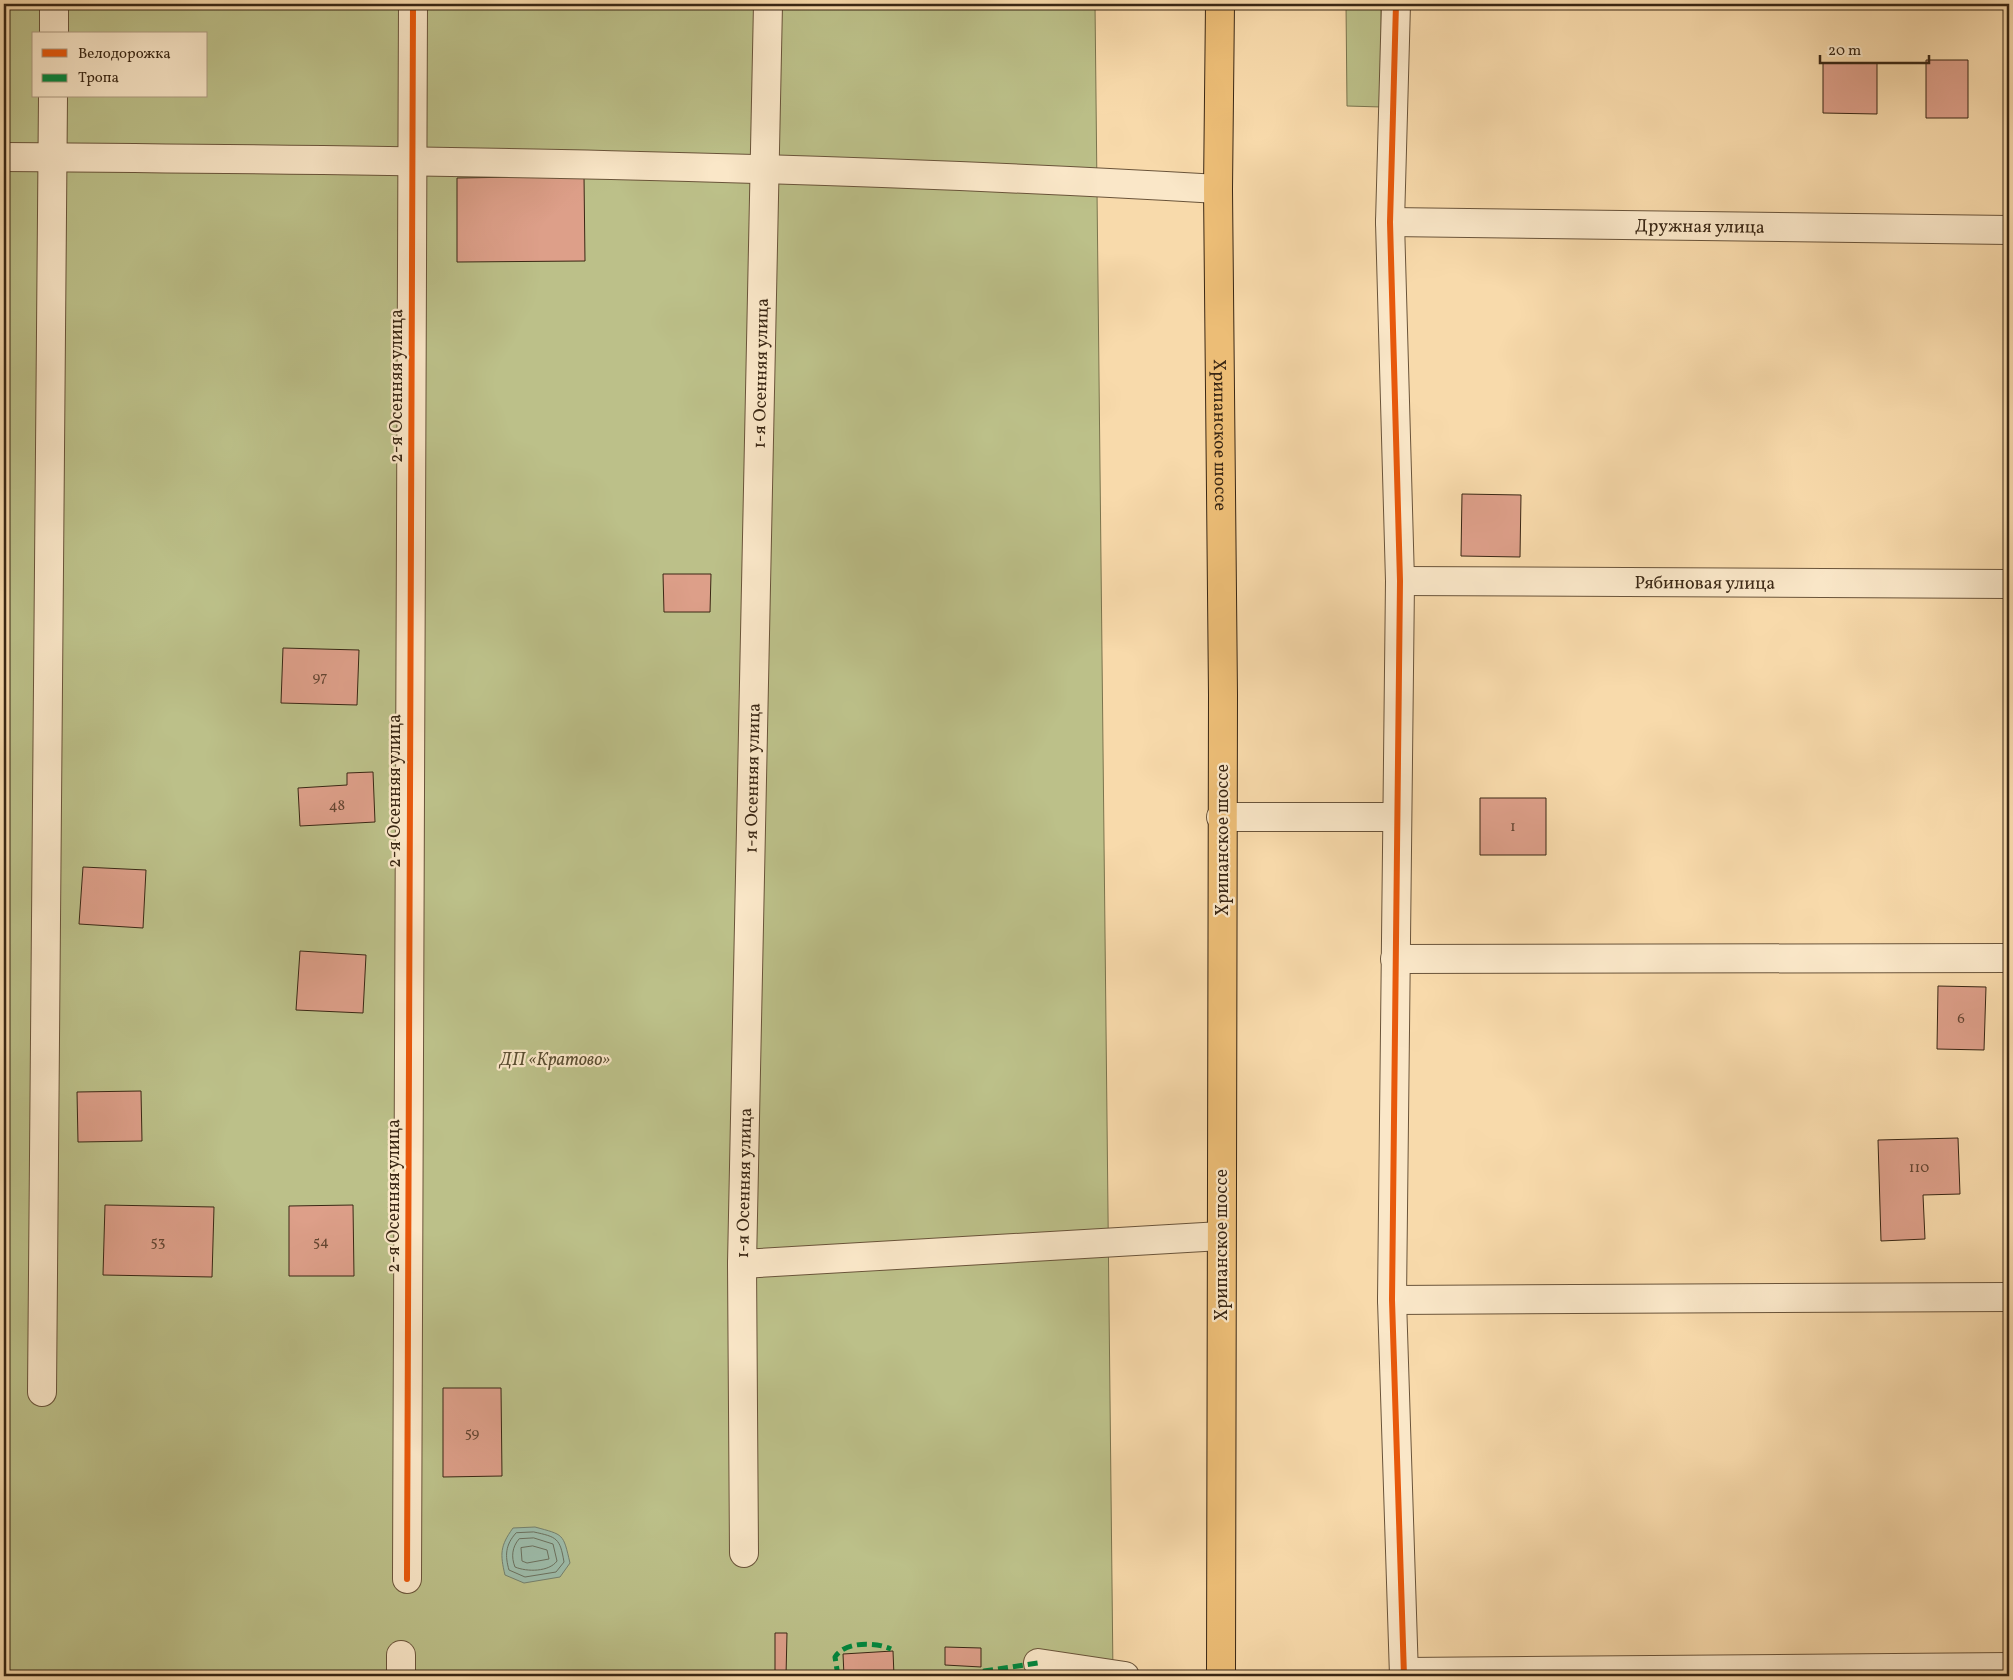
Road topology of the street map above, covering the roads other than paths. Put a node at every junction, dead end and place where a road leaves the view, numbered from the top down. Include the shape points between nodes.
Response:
1 (54, 4) edge
2 (413, 4) edge
3 (768, 4) edge
4 (1220, 4) edge
5 (1396, 4) edge
6 (54, 32) edge
7 (53, 98) edge
8 (4, 157) edge
9 (53, 157) junction
10 (412, 161) junction
11 (766, 168) junction
12 (1218, 190) junction
13 (1390, 222) junction
14 (2009, 230) edge
15 (1400, 581) junction
16 (2009, 584) edge
17 (1397, 816) junction
18 (1221, 817) junction
19 (2009, 958) edge
20 (1395, 959) junction
21 (1222, 1236) junction
22 (742, 1264) junction
23 (2009, 1296) edge
24 (1392, 1300) junction
25 (42, 1392) dead end
26 (744, 1553) dead end
27 (407, 1579) dead end
28 (1038, 1664) dead end
29 (2009, 1667) edge
30 (1404, 1674) edge
31 (1125, 1676) edge
32 (1221, 1676) edge

1 - 6 street
2 - 10 street, 2-я Осенняя улица
3 - 11 street, 1-я Осенняя улица
4 - 12 main road, Хрипанское шоссе
5 - 13 street
7 - 9 street
8 - 9 street
9 - 10 street
9 - 25 street
10 - 11 street
10 - 27 street, 2-я Осенняя улица
11 - 12 street via 1046,179
11 - 22 street, 1-я Осенняя улица
12 - 18 main road, Хрипанское шоссе via 1223,695
13 - 14 street, Дружная улица
13 - 15 street
15 - 16 street, Рябиновая улица
15 - 17 street
17 - 18 street
17 - 20 street
18 - 21 main road, Хрипанское шоссе
19 - 20 street
20 - 24 street
21 - 22 street
21 - 32 main road, Хрипанское шоссе
22 - 26 street, 1-я Осенняя улица
23 - 24 street
24 - 30 street
28 - 31 street
29 - 30 street

